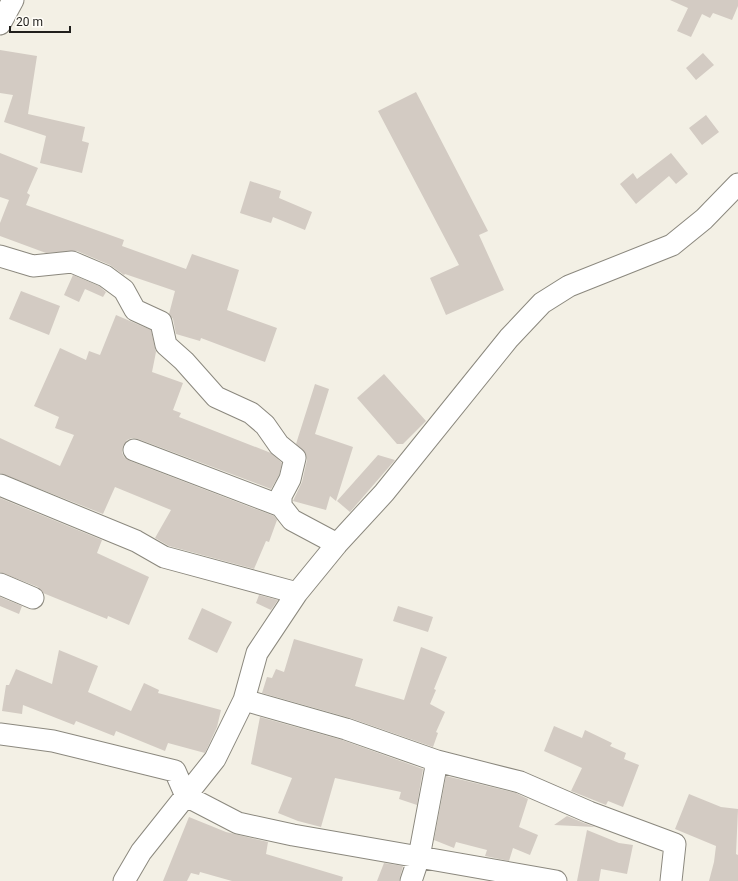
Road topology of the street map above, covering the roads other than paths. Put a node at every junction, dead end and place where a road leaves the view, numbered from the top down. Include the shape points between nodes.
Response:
1 (13, 0) edge
2 (0, 24) edge
3 (738, 184) edge
4 (0, 256) edge
5 (134, 450) dead end
6 (0, 485) edge
7 (280, 506) junction
8 (337, 544) junction
9 (0, 584) edge
10 (297, 593) junction
11 (33, 598) dead end
12 (244, 700) junction
13 (0, 734) edge
14 (437, 761) junction
15 (186, 796) junction
16 (419, 857) junction
17 (124, 881) edge
18 (411, 881) edge
19 (556, 881) edge
20 (671, 881) edge

1 - 2 street
3 - 8 street via 704,219 672,245 569,286 542,303 509,338 384,493
4 - 7 street via 33,266 72,262 105,276 124,290 135,310 161,322 166,345 216,397 251,413 265,425 279,445 295,458 290,479 281,496
5 - 7 street
6 - 10 street via 136,541 164,557
7 - 8 street via 292,520
8 - 10 street
9 - 11 street
10 - 12 street via 257,653
12 - 14 street via 346,729
12 - 15 street via 215,759
13 - 15 street via 53,741 175,770
14 - 16 street
14 - 20 street via 520,782 589,812 675,844
15 - 16 street via 238,823
15 - 17 street via 141,852
16 - 18 street
16 - 19 street

